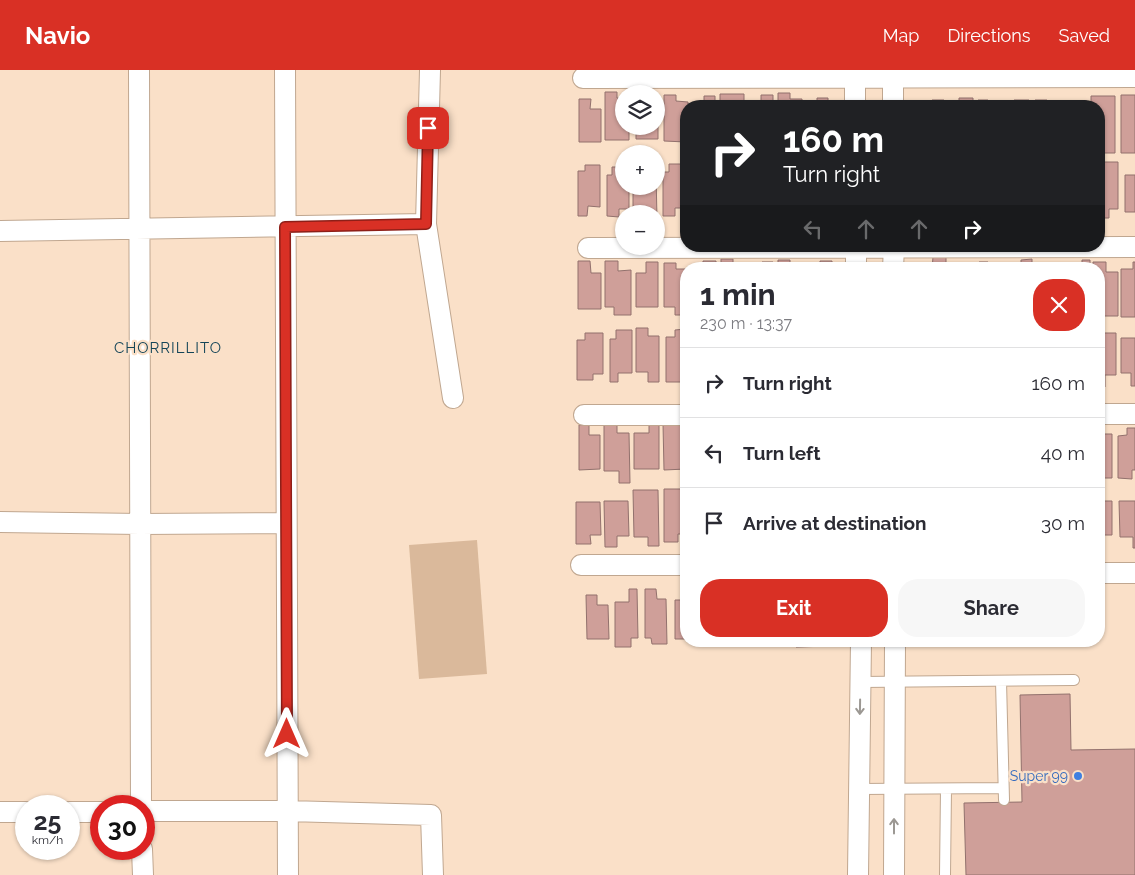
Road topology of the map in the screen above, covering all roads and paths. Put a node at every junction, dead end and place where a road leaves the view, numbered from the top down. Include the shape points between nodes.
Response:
1 (139, 70) edge
2 (285, 70) edge
3 (430, 70) edge
4 (855, 74) edge
5 (893, 74) edge
6 (583, 78) dead end
7 (1135, 78) edge
8 (855, 100) edge
9 (893, 100) edge
10 (426, 224) junction
11 (140, 227) junction
12 (285, 227) junction
13 (0, 231) edge
14 (1105, 247) edge
15 (1135, 247) edge
16 (588, 248) dead end
17 (680, 248) edge
18 (453, 398) dead end
19 (1105, 414) edge
20 (1135, 414) edge
21 (584, 415) dead end
22 (680, 415) edge
23 (0, 522) edge
24 (286, 523) junction
25 (140, 524) junction
26 (581, 565) dead end
27 (680, 565) edge
28 (1105, 573) edge
29 (1135, 573) edge
30 (861, 647) edge
31 (895, 647) edge
32 (1001, 680) junction
33 (1074, 680) dead end
34 (895, 681) junction
35 (860, 682) junction
36 (1003, 788) junction
37 (859, 789) junction
38 (895, 789) junction
39 (946, 789) junction
40 (141, 795) edge
41 (1004, 800) dead end
42 (155, 811) edge
43 (288, 811) junction
44 (0, 812) edge
45 (15, 812) edge
46 (142, 860) edge
47 (143, 875) edge
48 (288, 875) edge
49 (434, 875) edge
50 (858, 875) edge
51 (894, 875) edge
52 (946, 875) edge

1 - 11 street
2 - 12 street
3 - 10 street
4 - 5 street
4 - 6 street
4 - 8 street
5 - 7 street
5 - 9 street
10 - 12 street
10 - 18 street
11 - 12 street
11 - 13 street
11 - 25 street
12 - 24 street
14 - 15 street
16 - 17 street
19 - 20 street
21 - 22 street
23 - 25 street
24 - 25 street
24 - 43 street
25 - 40 street
26 - 27 street
28 - 29 street
30 - 35 street
31 - 34 street
32 - 33 lane
32 - 34 lane
32 - 36 lane
34 - 35 lane
34 - 38 street
35 -> 37 street
36 - 39 lane
36 - 41 lane
37 - 38 lane
37 - 50 street
38 - 39 lane
51 -> 38 street
39 - 52 lane
42 - 43 street
43 - 48 street
43 - 49 street via 431,815
44 - 45 street
46 - 47 street

